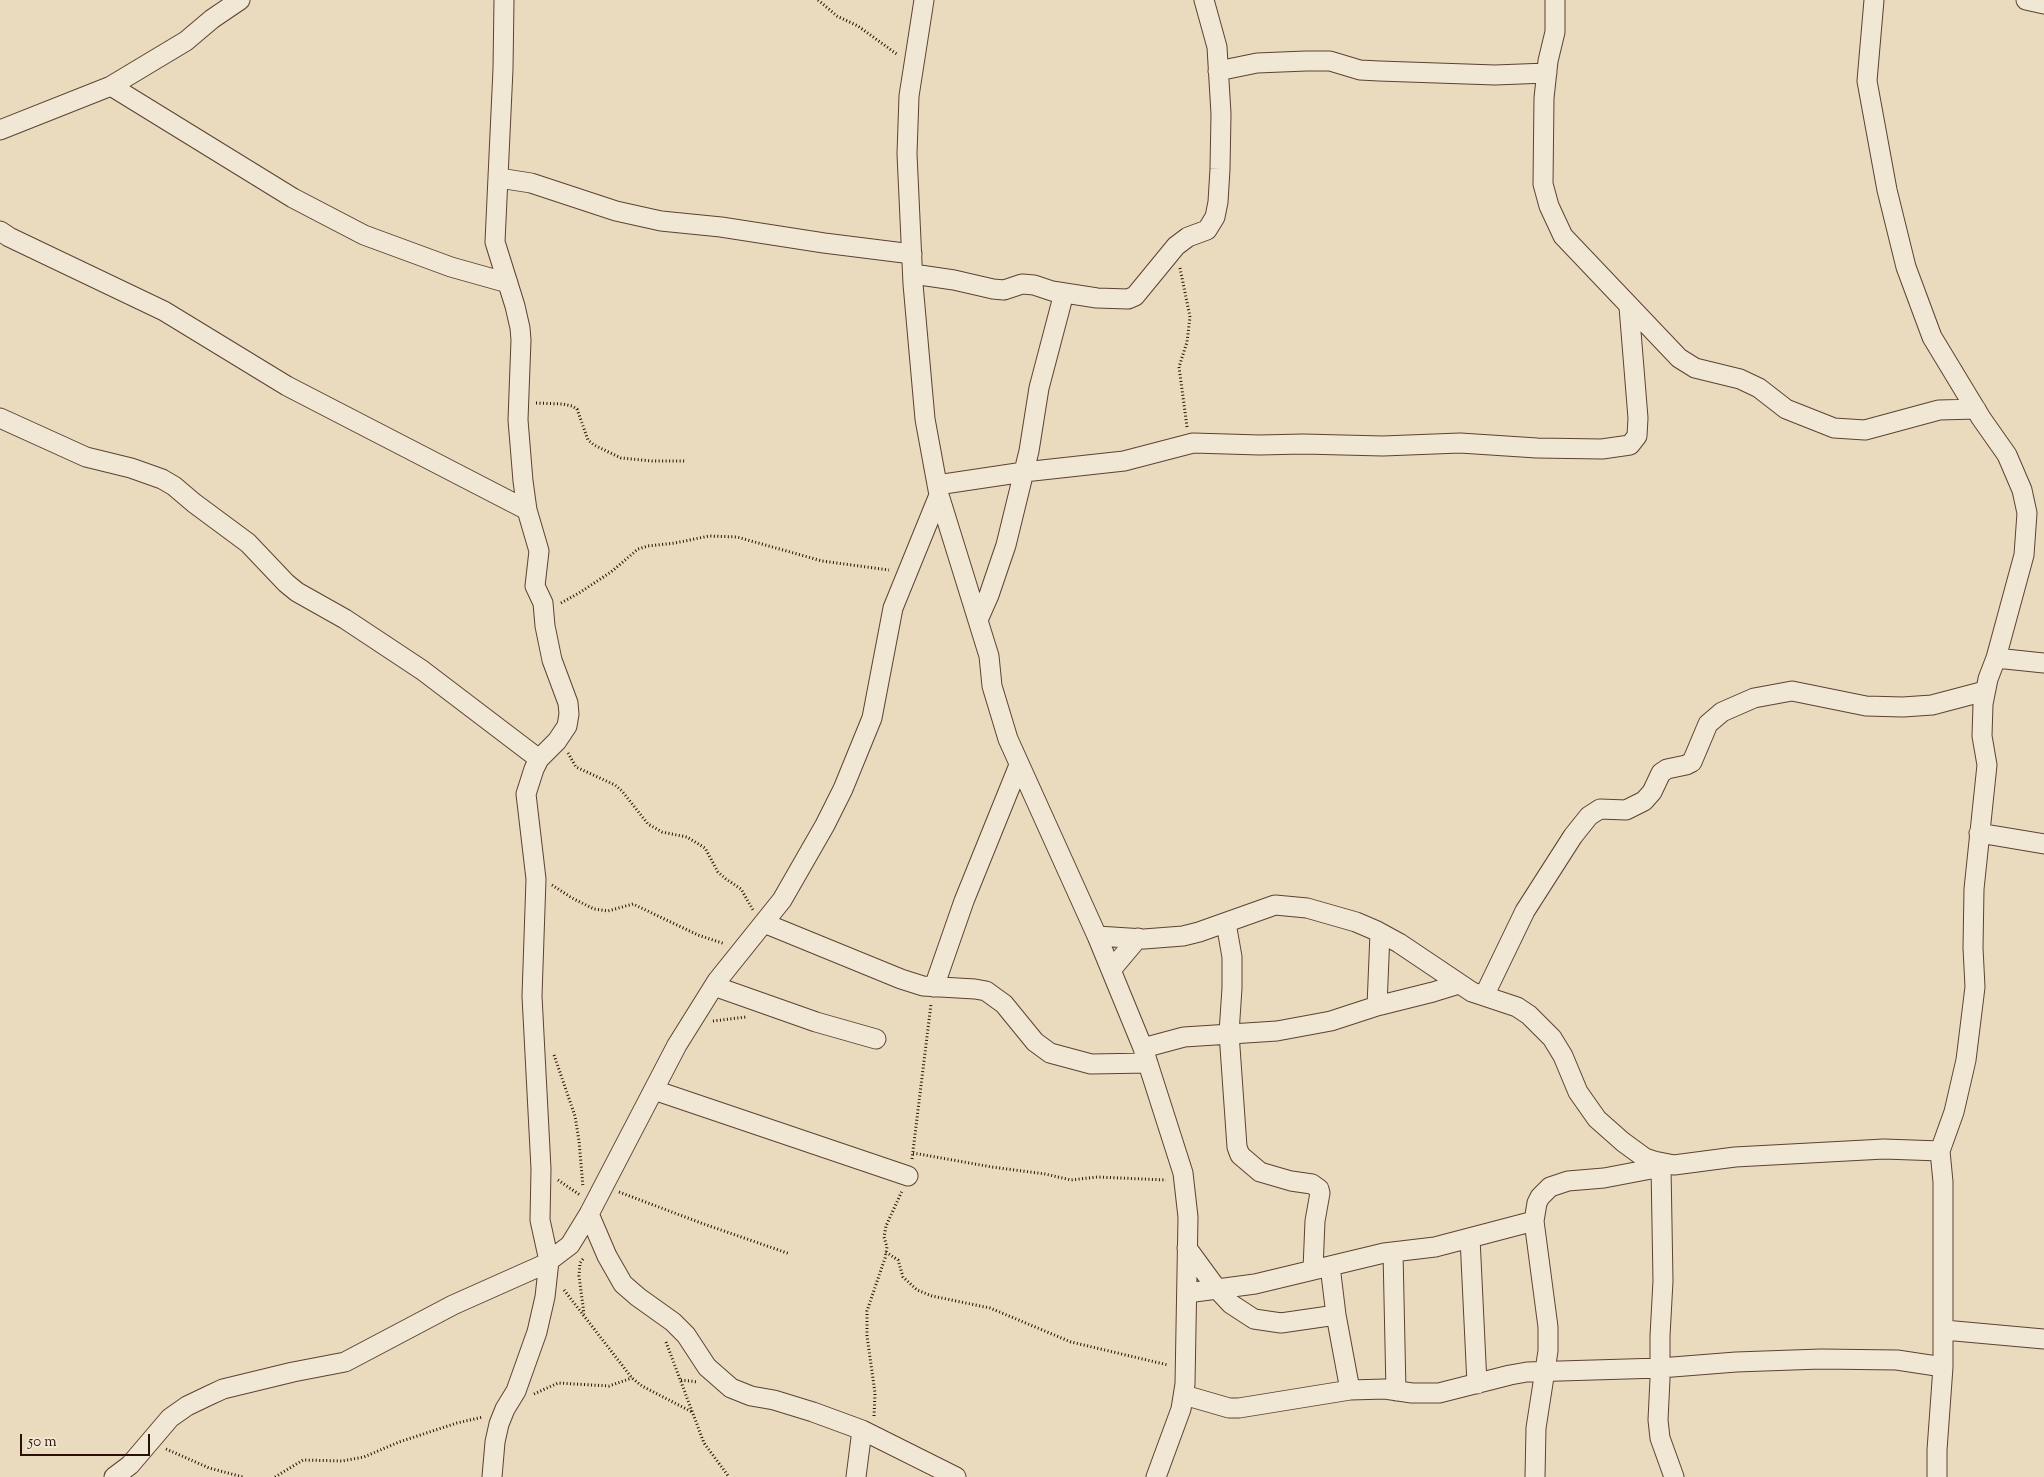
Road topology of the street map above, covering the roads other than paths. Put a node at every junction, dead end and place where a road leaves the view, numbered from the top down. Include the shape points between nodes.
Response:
1 (240, 0) edge
2 (504, 0) edge
3 (924, 0) edge
4 (1204, 0) edge
5 (1555, 0) edge
6 (1874, 0) edge
7 (2026, 0) edge
8 (2044, 4) edge
9 (1218, 71) junction
10 (1546, 74) junction
11 (111, 86) junction
12 (0, 130) edge
13 (500, 178) junction
14 (0, 231) edge
15 (912, 254) junction
16 (913, 274) junction
17 (508, 283) junction
18 (1064, 293) junction
19 (1629, 307) junction
20 (1976, 409) junction
21 (0, 418) edge
22 (1024, 472) junction
23 (938, 490) junction
24 (527, 510) junction
25 (978, 620) junction
26 (1996, 658) junction
27 (2044, 663) edge
28 (1985, 691) junction
29 (539, 759) junction
30 (1019, 765) junction
31 (1979, 833) junction
32 (2044, 844) edge
33 (764, 922) junction
34 (1226, 923) junction
35 (1380, 933) junction
36 (1097, 936) junction
37 (1138, 938) junction
38 (1111, 970) junction
39 (1459, 984) junction
40 (714, 986) junction
41 (934, 987) junction
42 (1484, 996) junction
43 (1377, 1006) junction
44 (1229, 1033) junction
45 (876, 1039) dead end
46 (1145, 1055) junction
47 (654, 1090) junction
48 (1940, 1151) junction
49 (1667, 1166) junction
50 (908, 1176) road end
51 (589, 1214) junction
52 (1534, 1221) junction
53 (1470, 1238) junction
54 (1188, 1248) junction
55 (1394, 1252) junction
56 (1360, 1259) junction
57 (548, 1266) junction
58 (1321, 1267) junction
59 (1395, 1278) junction
60 (1217, 1289) junction
61 (1187, 1293) junction
62 (1336, 1315) junction
63 (1944, 1330) junction
64 (2044, 1339) edge
65 (1944, 1367) junction
66 (1660, 1368) junction
67 (1545, 1372) junction
68 (1477, 1384) junction
69 (1350, 1390) junction
70 (1396, 1391) junction
71 (1184, 1395) junction
72 (867, 1432) junction
73 (114, 1477) edge
74 (492, 1477) edge
75 (856, 1477) edge
76 (956, 1477) edge
77 (1156, 1477) edge
78 (1535, 1477) edge
79 (1674, 1477) edge
80 (1937, 1477) edge

1 - 11 street via 186,41
2 - 13 street
3 - 15 street via 909,96 907,154
4 - 9 street via 1216,46
5 - 10 street via 1555,32
6 - 20 street via 1867,80 1887,190 1906,267 1932,336
7 - 8 street
9 - 10 street via 1257,63 1330,61 1360,70
9 - 18 street via 1220,169 1215,217 1207,230 1176,246 1135,296 1128,299 1097,298
10 - 19 street via 1543,184 1549,206 1563,236
11 - 12 street
11 - 17 street via 293,198 364,235 451,268
13 - 15 street via 661,221
13 - 17 street via 495,242
14 - 24 street via 164,311 287,386
15 - 16 street
16 - 18 street via 1004,290 1022,284
16 - 23 street via 925,419
17 - 24 street via 521,340 518,402
18 - 22 street via 1039,388
19 - 20 street via 1679,358 1695,368 1740,379 1759,388 1786,409 1834,428 1865,430 1939,410
19 - 22 street via 1638,418 1638,436 1630,445 1602,449 1460,443 1383,446 1218,442 1189,444 1124,461
20 - 26 street via 2007,455 2022,490 2027,514 2024,555
21 - 29 street via 86,457 131,468 174,486 248,543 292,588 422,670
22 - 23 street
22 - 25 street via 1006,545
23 - 25 street
23 - 33 street via 893,608 872,718 825,825 782,900
24 - 29 street via 540,558 535,586 544,608 552,660 568,703 569,720 562,734
25 - 30 street via 989,656 992,686
26 - 27 street
26 - 28 street
28 - 31 street via 1982,725 1987,765
28 - 42 street via 1932,705 1904,707 1866,706 1792,692 1754,698 1722,712 1708,724 1692,762 1661,773 1644,801 1626,810 1600,809 1589,816 1524,910
29 - 57 street via 526,794 536,877 532,996 541,1169 540,1220
30 - 36 street
30 - 41 street via 964,901
31 - 32 street
31 - 48 street via 1974,899 1975,987 1966,1060 1954,1112
33 - 40 street
33 - 41 street via 901,979
34 - 35 street via 1265,907 1287,905 1335,915
34 - 37 street via 1183,936
34 - 44 street via 1232,965
35 - 39 street
35 - 43 street
36 - 37 street
36 - 38 street
37 - 38 street
38 - 46 street
39 - 42 street
39 - 43 street
40 - 45 street
40 - 47 street via 677,1045
41 - 46 street via 986,991 1004,1004 1035,1042 1050,1053 1091,1064
42 - 49 street via 1517,1007 1542,1026 1563,1056 1578,1092 1597,1119 1645,1158
43 - 44 street via 1331,1021 1277,1031
44 - 46 street via 1184,1037
44 - 58 street via 1233,1110 1240,1155 1260,1172 1312,1184 1319,1189 1315,1221
46 - 54 street via 1183,1173
47 - 50 street
47 - 51 street
48 - 49 street via 1874,1149
48 - 63 street
49 - 52 street via 1568,1181 1550,1188 1537,1203
49 - 66 street
51 - 57 street via 570,1245
51 - 72 street via 622,1284 673,1322 718,1379 751,1396 774,1400
52 - 53 street
52 - 67 street via 1548,1327
53 - 55 street via 1435,1247
53 - 68 street
54 - 60 street
54 - 61 street
55 - 56 street
55 - 59 street
56 - 58 street
56 - 59 street
57 - 73 street via 453,1305 345,1362 210,1394 170,1418 130,1465
57 - 74 street via 537,1332 516,1391 505,1409 495,1442
58 - 60 street via 1255,1284
58 - 62 street
59 - 70 street
60 - 61 street
60 - 62 street via 1231,1304 1254,1319 1281,1323
61 - 71 street
62 - 69 street
63 - 64 street
63 - 65 street
65 - 66 street via 1897,1360 1821,1359
65 - 80 street
66 - 67 street
66 - 79 street via 1660,1438
67 - 68 street via 1510,1375
67 - 78 street via 1536,1428
68 - 70 street via 1439,1392
69 - 70 street
69 - 71 street via 1239,1408
71 - 77 street
72 - 75 street
72 - 76 street

